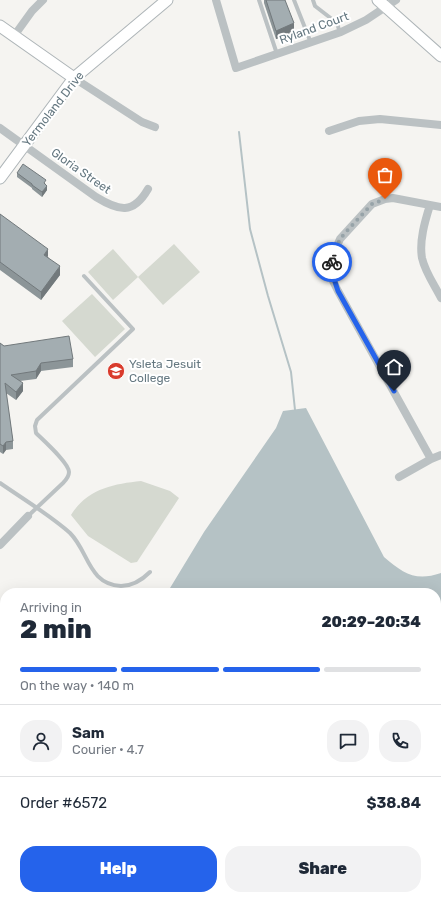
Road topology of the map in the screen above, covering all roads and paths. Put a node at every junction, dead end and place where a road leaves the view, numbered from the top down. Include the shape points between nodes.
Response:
1 (43, 0) edge
2 (167, 0) edge
3 (216, 0) edge
4 (259, 0) edge
5 (294, 0) edge
6 (313, 0) edge
7 (396, 0) edge
8 (382, 3) edge
9 (0, 26) edge
10 (340, 33) junction
11 (14, 36) junction
12 (311, 43) junction
13 (277, 54) junction
14 (441, 56) edge
15 (74, 78) junction
16 (441, 126) edge
17 (155, 127) dead end
18 (0, 128) edge
19 (329, 131) dead end
20 (24, 145) junction
21 (0, 178) edge
22 (148, 189) dead end
23 (430, 205) junction
24 (441, 207) edge
25 (84, 276) dead end
26 (441, 298) edge
27 (441, 455) edge
28 (431, 459) junction
29 (399, 477) dead end
30 (0, 484) edge
31 (37, 508) junction
32 (28, 516) joint
33 (0, 545) edge
34 (150, 572) dead end

1 - 11 street
2 - 15 street, Yermoland Drive
3 - 13 street, Ryland Court via 236,68
4 - 13 lane
5 - 12 lane
6 - 10 lane via 316,6 338,23
7 - 8 street, Ryland Court
8 - 10 street, Ryland Court via 366,20
8 - 14 street
9 - 11 street
10 - 12 street, Ryland Court
11 - 15 street
12 - 13 street, Ryland Court
15 - 17 street via 142,122
15 - 20 street, Yermoland Drive
16 - 19 street via 380,119 359,121
18 - 20 street, Gloria Street
20 - 21 street, Yermoland Drive
20 - 22 street, Gloria Street via 112,206 125,208 136,205
23 - 24 street
23 - 26 street via 423,237 422,259
23 - 28 street via 393,198 372,204 340,239 332,265 333,280 338,291
25 - 31 lane via 133,329 37,420 36,432 66,465 69,473 63,484
27 - 28 street
28 - 29 street
30 - 31 lane
31 - 32 lane
31 - 34 lane via 70,533 83,550 95,574 108,584 129,585 139,582
32 - 33 street

